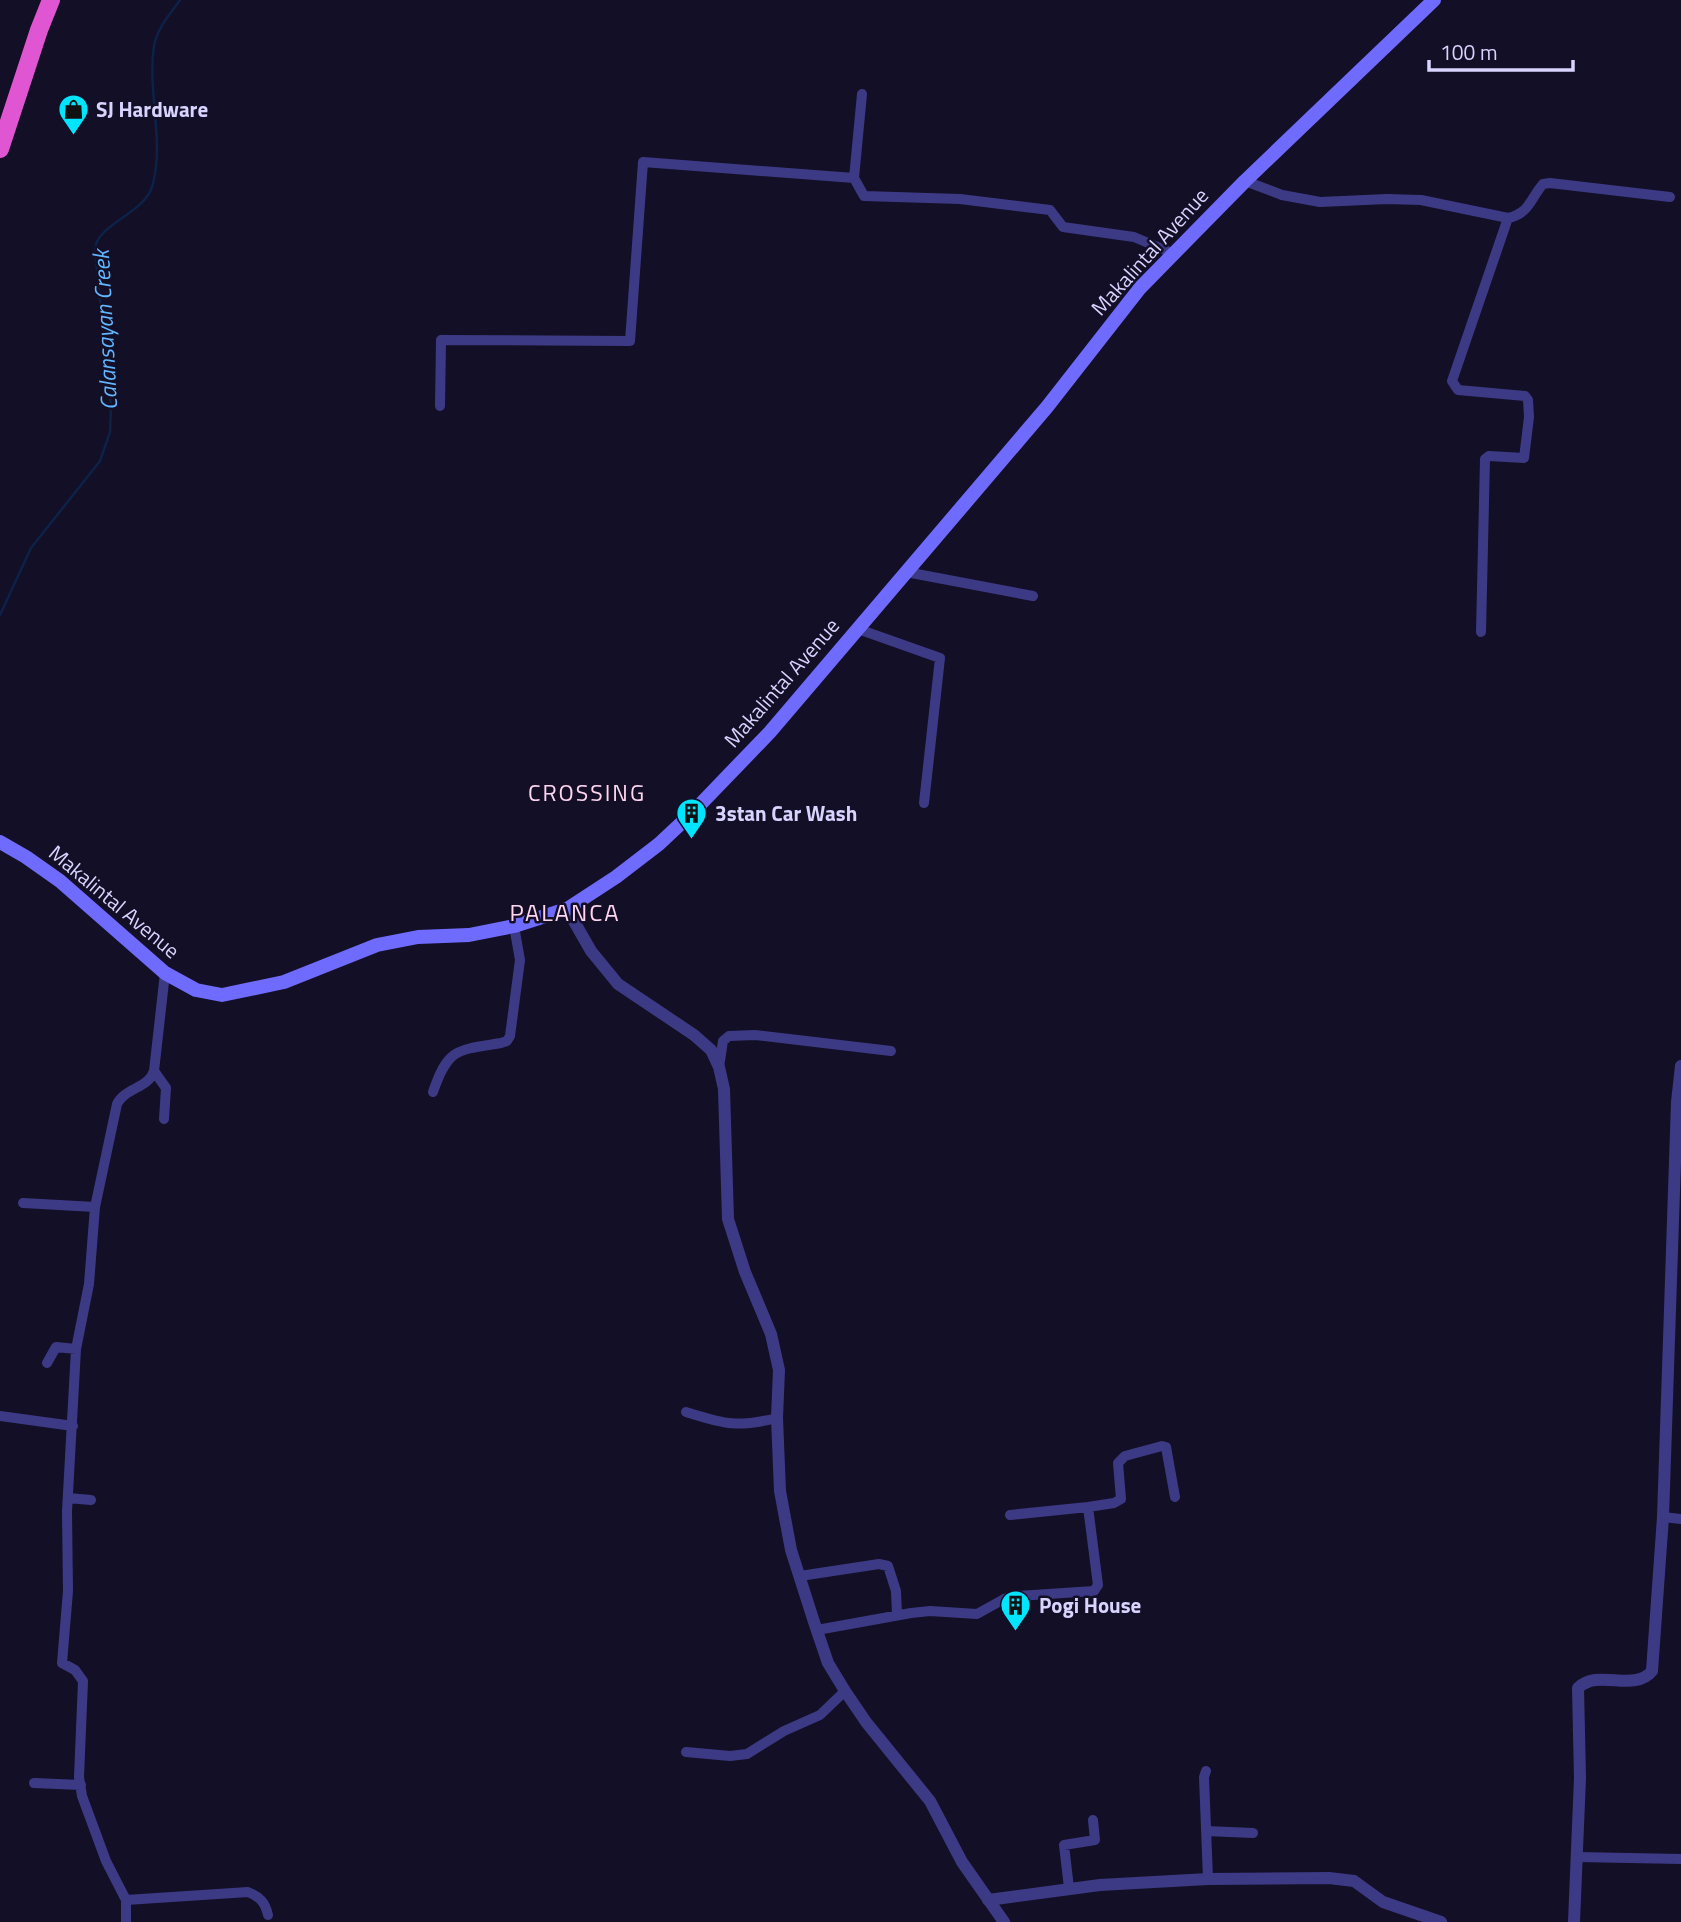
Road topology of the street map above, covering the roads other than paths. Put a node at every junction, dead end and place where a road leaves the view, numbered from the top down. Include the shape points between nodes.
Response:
1 (51, 0) edge
2 (1434, 0) edge
3 (862, 94) dead end
4 (0, 149) edge
5 (854, 178) junction
6 (1245, 181) junction
7 (1670, 197) dead end
8 (1508, 218) junction
9 (1172, 253) junction
10 (440, 406) dead end
11 (906, 572) junction
12 (1033, 596) dead end
13 (858, 629) junction
14 (1481, 632) dead end
15 (924, 803) dead end
16 (0, 842) edge
17 (567, 909) junction
18 (514, 926) junction
19 (165, 973) junction
20 (891, 1051) dead end
21 (1681, 1066) edge
22 (719, 1067) junction
23 (154, 1071) junction
24 (433, 1092) dead end
25 (164, 1119) dead end
26 (23, 1203) dead end
27 (96, 1207) junction
28 (76, 1349) junction
29 (47, 1363) dead end
30 (686, 1412) dead end
31 (0, 1416) edge
32 (777, 1418) junction
33 (73, 1426) junction
34 (1175, 1497) dead end
35 (68, 1498) junction
36 (91, 1500) dead end
37 (1088, 1507) junction
38 (1010, 1515) dead end
39 (1663, 1517) junction
40 (1681, 1519) edge
41 (800, 1576) junction
42 (897, 1615) junction
43 (817, 1630) junction
44 (845, 1691) junction
45 (685, 1752) dead end
46 (1206, 1771) dead end
47 (34, 1783) dead end
48 (80, 1785) junction
49 (1093, 1820) dead end
50 (1206, 1831) junction
51 (1253, 1833) dead end
52 (1577, 1857) junction
53 (1681, 1859) edge
54 (1208, 1879) junction
55 (1069, 1888) junction
56 (126, 1900) junction
57 (988, 1900) junction
58 (268, 1915) dead end
59 (126, 1922) edge
60 (1004, 1922) edge
61 (1441, 1922) edge
62 (1574, 1922) edge

1 - 4 highway
2 - 6 main road, Makalintal Avenue
3 - 5 street
5 - 9 street via 864,196 960,199 1050,209 1063,227 1134,237
5 - 10 street via 643,162 630,341 441,340
6 - 8 street via 1282,195 1320,202 1421,200
6 - 9 main road, Makalintal Avenue
7 - 8 street via 1550,183 1543,184 1526,210
8 - 14 street via 1452,381 1458,390 1525,396 1528,400 1524,458 1485,459
9 - 11 main road, Makalintal Avenue
11 - 12 street
11 - 13 main road, Makalintal Avenue
13 - 15 street via 940,658
13 - 17 main road, Makalintal Avenue via 770,732 691,814 616,877
16 - 19 main road, Makalintal Avenue via 60,881
17 - 18 main road, Makalintal Avenue
17 - 22 street via 591,951 618,984 694,1035 711,1050
18 - 19 main road, Makalintal Avenue via 377,945 284,982 222,995 196,990
18 - 24 street via 520,960 510,1036 501,1043 461,1051 445,1062
19 - 23 street
20 - 22 street via 729,1036 723,1041
21 - 39 street
22 - 32 street via 724,1089 728,1219 771,1334 779,1370
23 - 25 street via 166,1088
23 - 27 street via 151,1080 121,1096 117,1104
26 - 27 street
27 - 28 street via 89,1284
28 - 29 street via 56,1347
28 - 33 street
30 - 32 street via 747,1425
31 - 33 street
32 - 41 street via 780,1491
33 - 35 street
34 - 37 street via 1168,1452 1162,1446 1121,1459 1121,1499
35 - 36 street
35 - 48 street via 62,1663 83,1681
37 - 38 street
37 - 42 street via 1098,1585 1094,1591 1018,1595 972,1615 930,1611
39 - 40 street
39 - 52 street via 1652,1671 1636,1681 1596,1680 1578,1688
41 - 42 street via 888,1566
41 - 43 street
42 - 43 street
43 - 44 street
44 - 45 street via 820,1715 747,1754
44 - 57 street via 930,1801
46 - 50 street
47 - 48 street
48 - 56 street via 92,1828
49 - 55 street via 1095,1840 1064,1845
50 - 51 street
50 - 54 street
52 - 53 street
52 - 62 street
54 - 55 street
54 - 61 street via 1354,1881 1383,1902
55 - 57 street
56 - 58 street via 248,1892 260,1896
56 - 59 street
57 - 60 street

